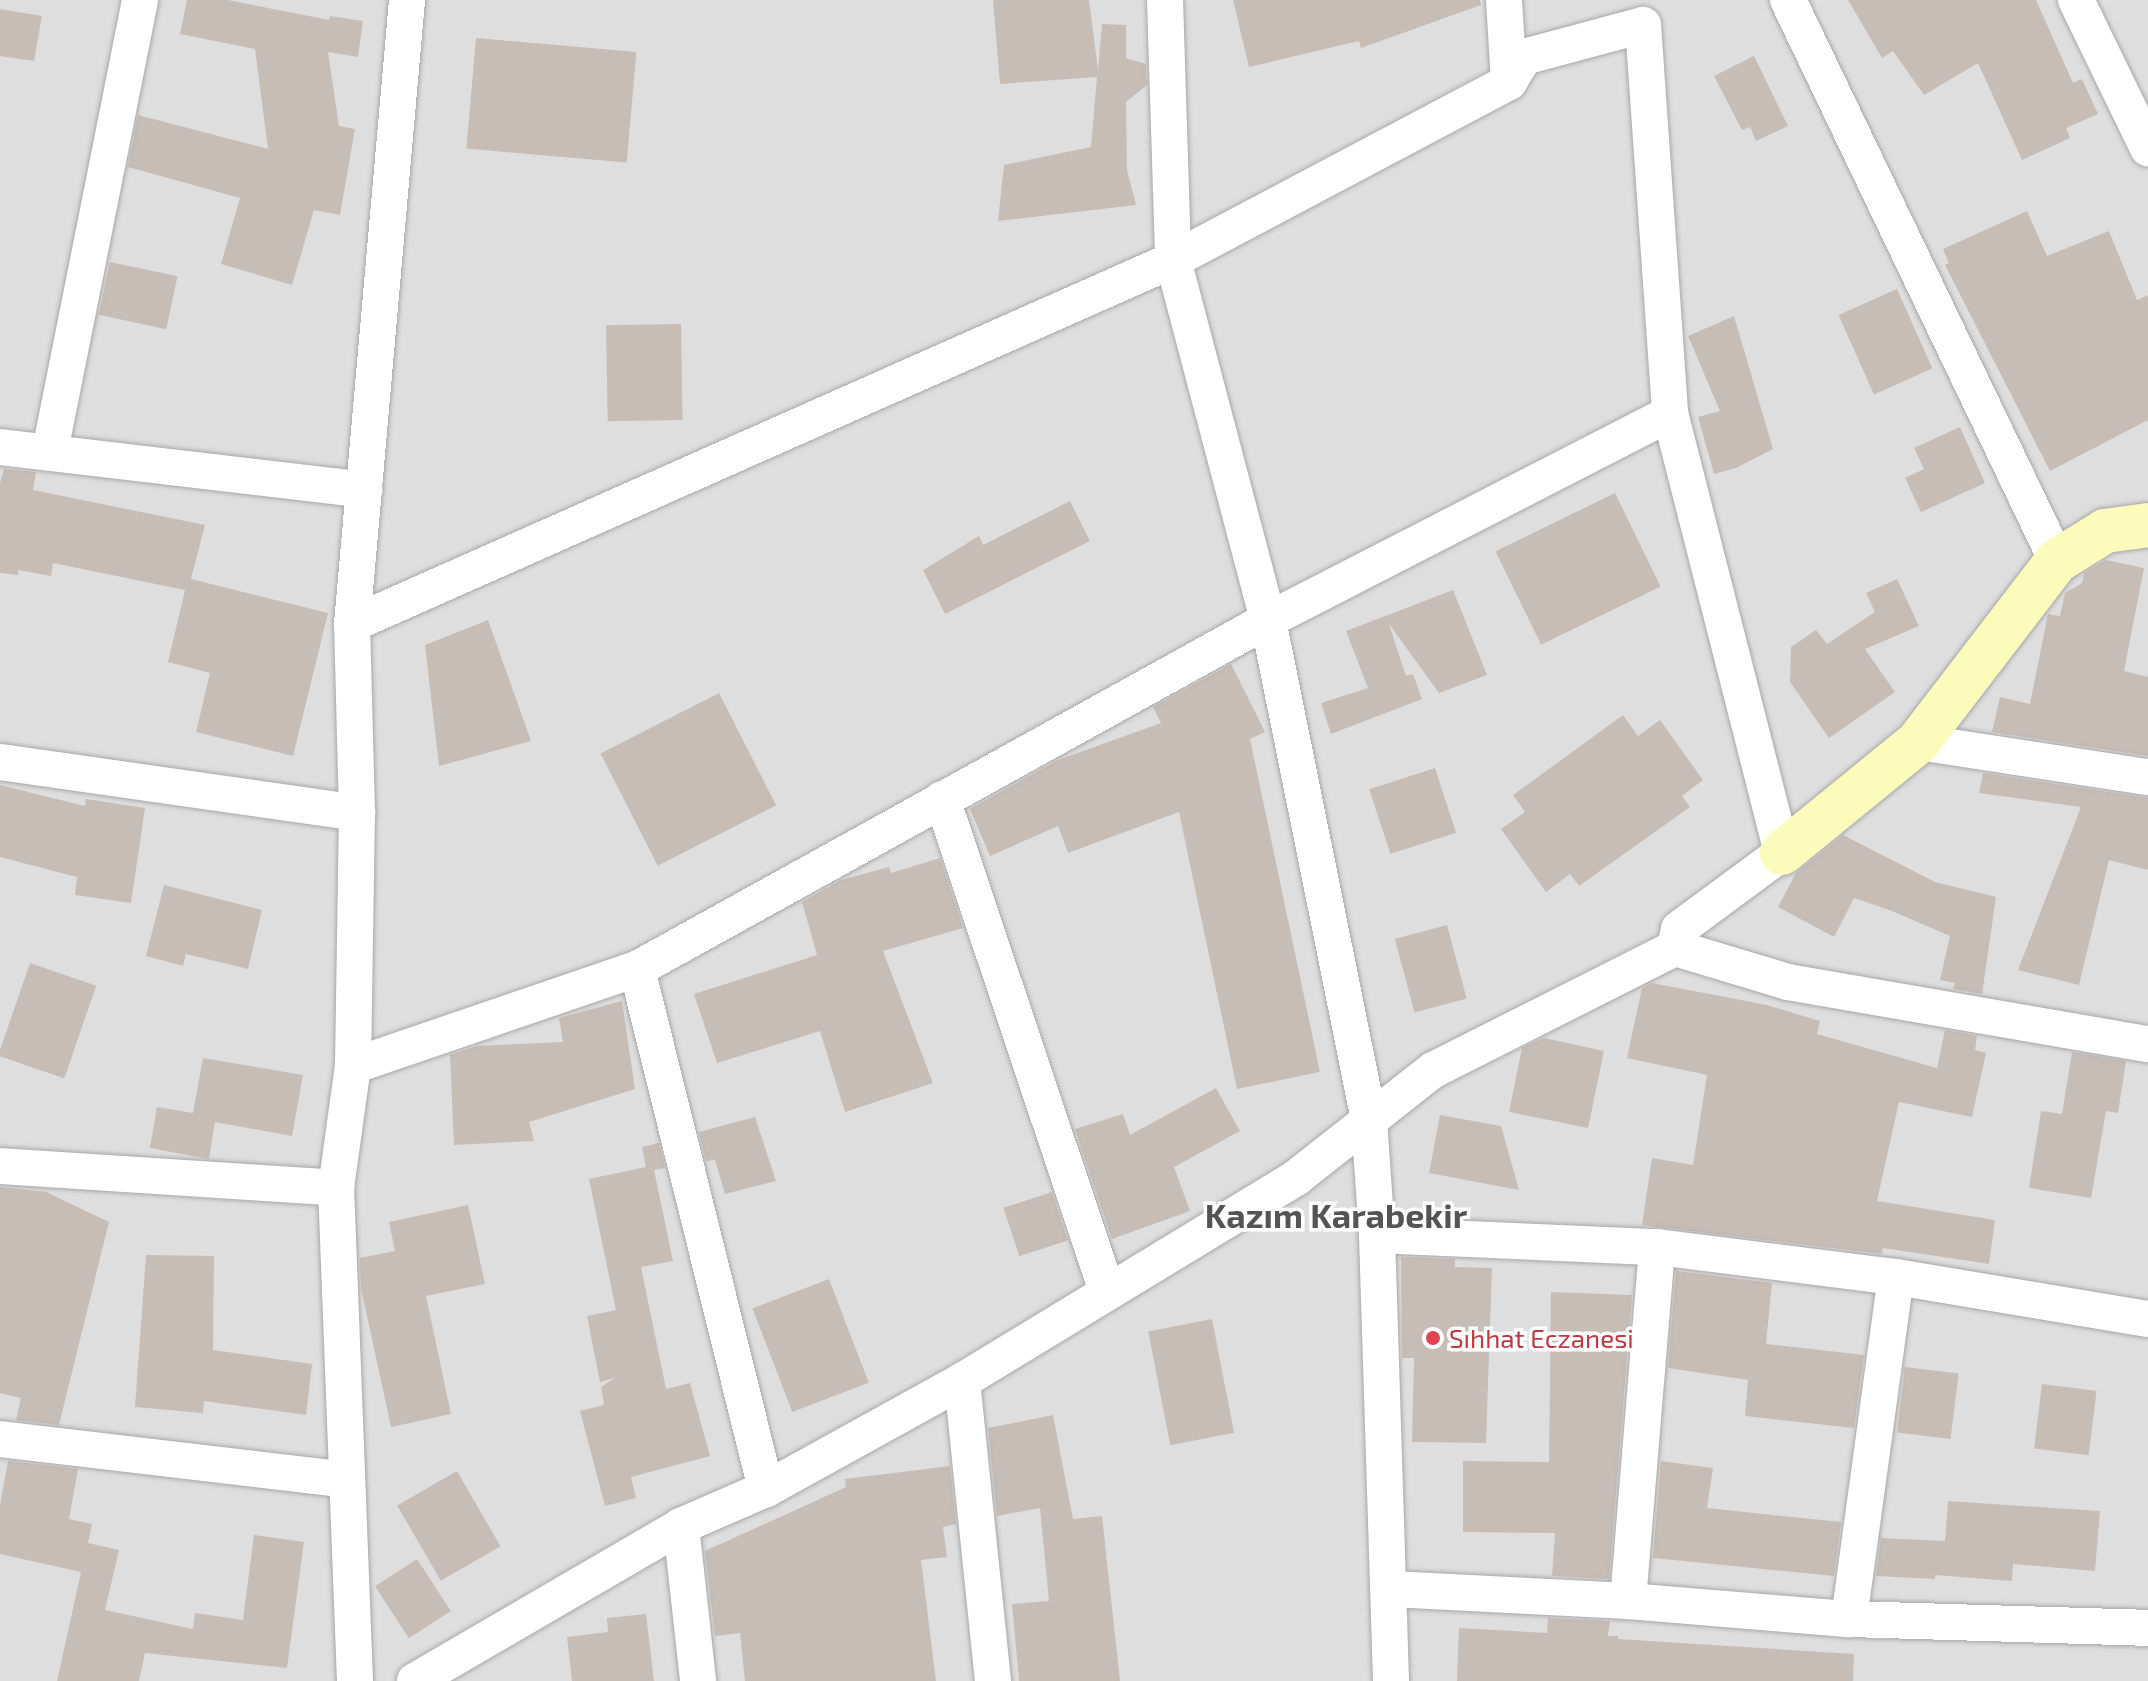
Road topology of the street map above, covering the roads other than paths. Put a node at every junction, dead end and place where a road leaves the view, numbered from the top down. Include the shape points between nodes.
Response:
1 (140, 0) edge
2 (407, 0) edge
3 (1165, 0) edge
4 (1504, 0) edge
5 (1788, 0) edge
6 (2076, 0) edge
7 (1509, 82) junction
8 (2148, 148) edge
9 (1173, 260) junction
10 (1670, 413) junction
11 (0, 447) edge
12 (50, 451) junction
13 (364, 490) junction
14 (2148, 525) edge
15 (2057, 561) junction
16 (1268, 620) junction
17 (352, 624) junction
18 (1918, 742) junction
19 (0, 762) edge
20 (2148, 777) edge
21 (942, 799) junction
22 (357, 813) junction
23 (1782, 853) junction
24 (1675, 948) junction
25 (637, 969) junction
26 (2148, 1044) edge
27 (353, 1066) junction
28 (1369, 1120) junction
29 (0, 1166) edge
30 (336, 1188) junction
31 (1377, 1235) junction
32 (1657, 1247) junction
33 (1896, 1277) junction
34 (1107, 1291) junction
35 (2148, 1319) edge
36 (962, 1381) junction
37 (0, 1439) edge
38 (347, 1480) junction
39 (766, 1489) junction
40 (681, 1526) junction
41 (1391, 1589) junction
42 (1628, 1601) junction
43 (1849, 1619) junction
44 (2148, 1628) edge
45 (419, 1680) edge
46 (355, 1681) edge
47 (698, 1681) edge
48 (993, 1681) edge
49 (1391, 1681) edge

1 - 12 street
2 - 13 street
3 - 9 street
4 - 7 street
5 - 15 street
6 - 8 street
7 - 9 street
7 - 10 street via 1524,57 1643,25
9 - 16 street
9 - 17 street
10 - 16 street
10 - 23 street
11 - 12 street
12 - 13 street
13 - 17 street
14 - 15 street via 2105,531
15 - 18 street
16 - 21 street
16 - 28 street
17 - 22 street
18 - 20 street
18 - 23 street
19 - 22 street
21 - 25 street
21 - 34 street
22 - 27 street
23 - 24 street via 1679,929
24 - 26 street via 1788,982
24 - 28 street via 1433,1070
25 - 27 street
25 - 39 street
27 - 30 street
28 - 31 street
28 - 34 street via 1296,1178
29 - 30 street
30 - 38 street
31 - 32 street
31 - 41 street
32 - 33 street
32 - 42 street
33 - 35 street
33 - 43 street
34 - 36 street
36 - 39 street
36 - 48 street
37 - 38 street
38 - 46 street
39 - 40 street
40 - 45 street
40 - 47 street
41 - 42 street
41 - 49 street
42 - 43 street
43 - 44 street

